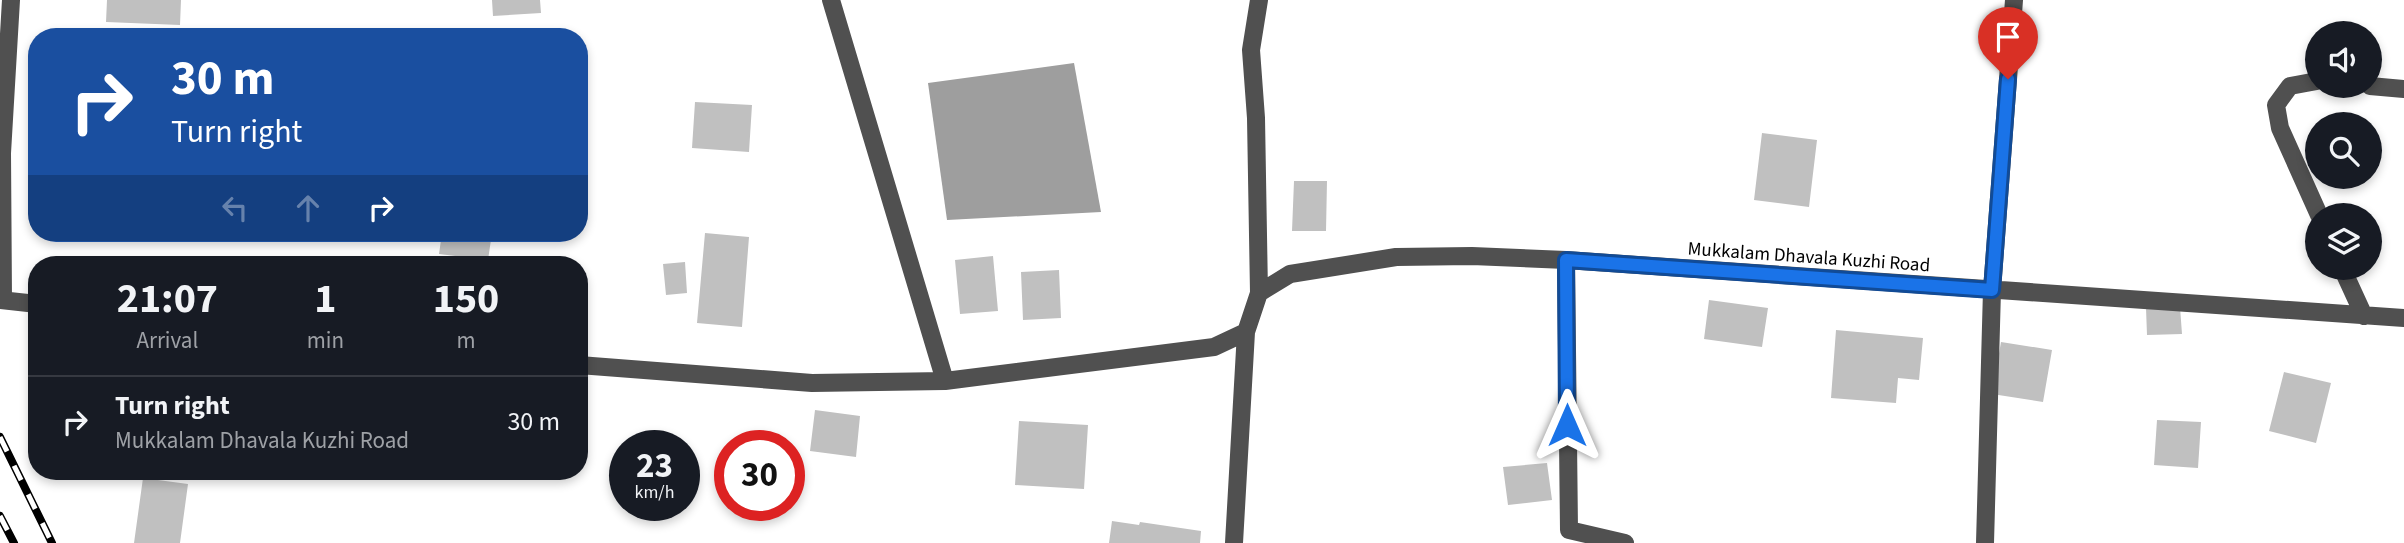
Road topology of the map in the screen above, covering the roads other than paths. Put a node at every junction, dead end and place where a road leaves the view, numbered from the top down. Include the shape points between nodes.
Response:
1 (11, 0) edge
2 (831, 0) edge
3 (1259, 0) edge
4 (2014, 0) edge
5 (2305, 83) edge
6 (2382, 87) edge
7 (2404, 89) edge
8 (2314, 203) edge
9 (1566, 260) junction
10 (2348, 280) edge
11 (1992, 290) junction
12 (1259, 293) junction
13 (1, 300) edge
14 (28, 303) edge
15 (2364, 316) junction
16 (2404, 318) edge
17 (1246, 332) junction
18 (588, 366) edge
19 (945, 381) junction
20 (1234, 543) edge
21 (1625, 543) edge
22 (1985, 543) edge

1 - 13 street via 2,153
2 - 19 street
3 - 12 street via 1251,50
4 - 11 street
5 - 8 street via 2290,86 2276,105 2280,128
6 - 7 street
9 - 11 street, Mukkalam Dhavala Kuzhi Road
9 - 12 street, Mukkalam Dhavala Kuzhi Road via 1396,257 1290,274
9 - 21 street via 1569,530
10 - 15 street
11 - 15 street, Mukkalam Dhavala Kuzhi Road
11 - 22 street
12 - 17 street
13 - 14 street
15 - 16 street, Mukkalam Dhavala Kuzhi Road
17 - 19 street via 1214,347
17 - 20 street
18 - 19 street via 812,383

